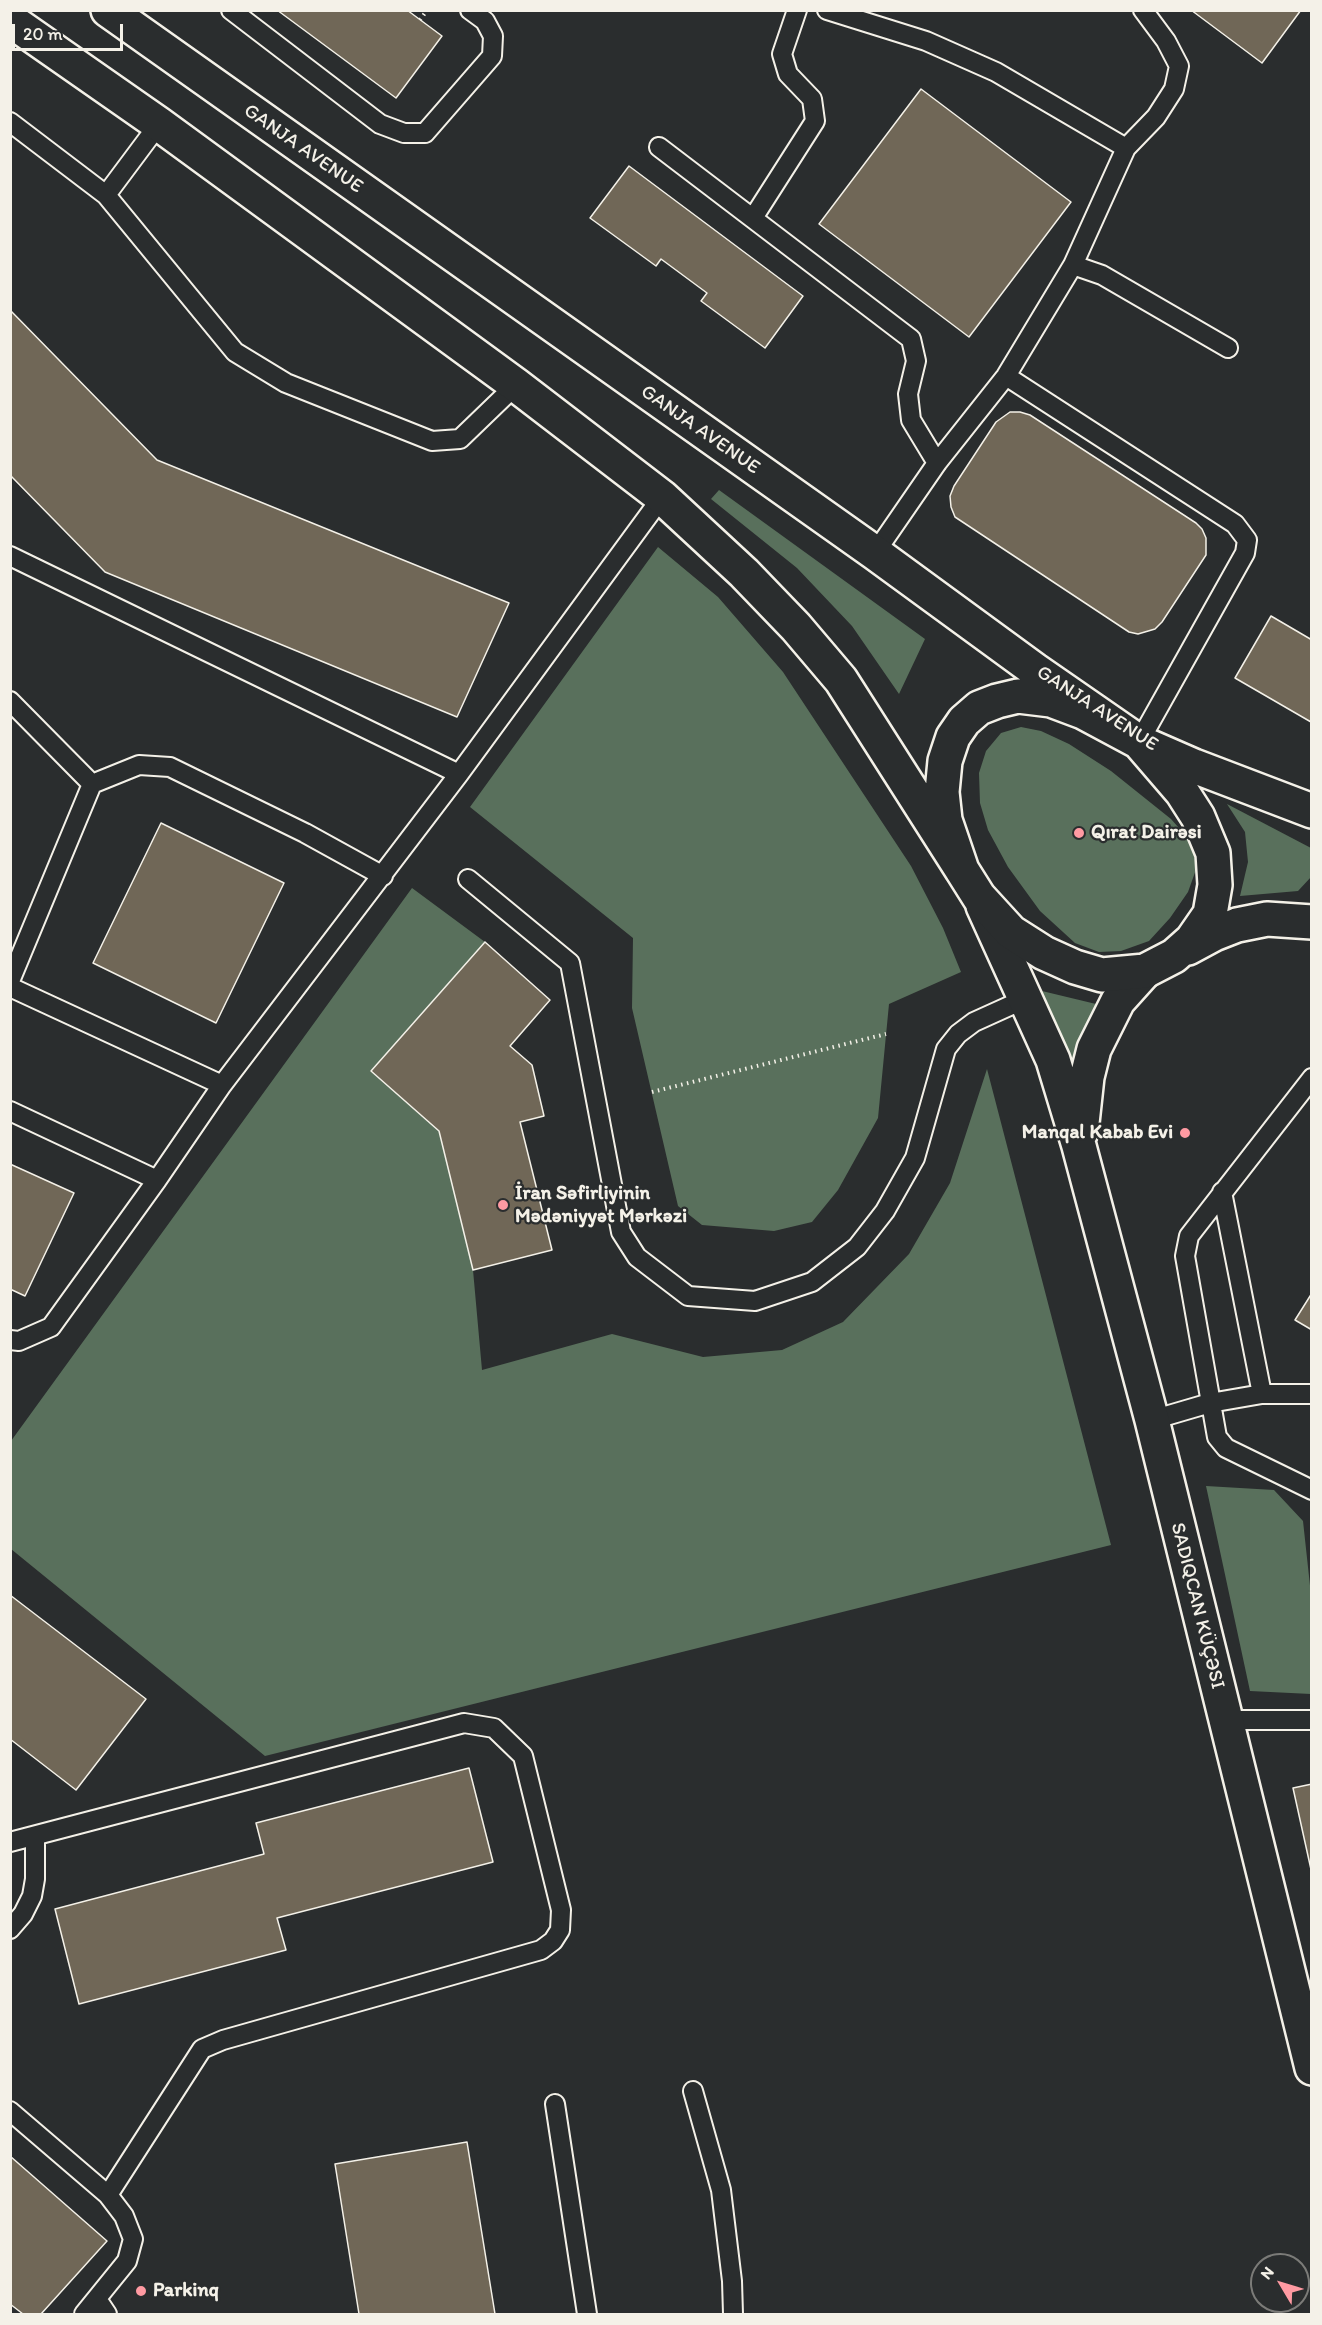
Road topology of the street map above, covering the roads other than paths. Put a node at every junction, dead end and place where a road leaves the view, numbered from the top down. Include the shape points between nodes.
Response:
1 (108, 10) edge
2 (231, 10) edge
3 (470, 10) edge
4 (797, 10) edge
5 (827, 10) edge
6 (1143, 10) edge
7 (13, 23) edge
8 (10, 122) edge
9 (159, 123) junction
10 (660, 147) dead end
11 (1125, 148) junction
12 (106, 195) junction
13 (753, 218) junction
14 (1073, 266) junction
15 (1228, 348) dead end
16 (1006, 376) junction
17 (516, 385) junction
18 (937, 463) junction
19 (662, 497) junction
20 (875, 553) junction
21 (10, 556) edge
22 (10, 701) edge
23 (1139, 742) junction
24 (459, 774) junction
25 (92, 784) junction
26 (1311, 811) edge
27 (382, 876) junction
28 (468, 879) dead end
29 (971, 884) junction
30 (1307, 914) edge
31 (1173, 956) junction
32 (1145, 971) junction
33 (10, 981) edge
34 (10, 987) edge
35 (1027, 998) junction
36 (1311, 1078) edge
37 (222, 1085) junction
38 (10, 1111) edge
39 (1079, 1146) junction
40 (158, 1180) junction
41 (1222, 1192) junction
42 (10, 1340) edge
43 (1262, 1394) junction
44 (1311, 1394) edge
45 (1210, 1403) junction
46 (1152, 1420) junction
47 (1311, 1490) edge
48 (1224, 1720) junction
49 (1311, 1720) edge
50 (35, 1837) junction
51 (10, 1842) edge
52 (10, 1929) edge
53 (1311, 2068) edge
54 (693, 2091) dead end
55 (555, 2104) dead end
56 (10, 2110) edge
57 (108, 2195) junction
58 (97, 2299) junction
59 (84, 2314) edge
60 (107, 2314) edge
61 (587, 2314) edge
62 (733, 2314) edge

1 - 20 main road, GANJA AVENUE
2 - 3 lane via 380,124 404,133 425,133 492,56 493,36 485,21
4 - 13 lane via 782,54 788,74 812,99 814,121
5 - 11 lane via 926,41 996,72
6 - 11 lane via 1179,66 1174,89 1156,117
7 - 9 main road
8 - 12 lane
9 - 12 lane
9 - 17 main road
10 - 13 lane
11 - 14 lane
12 - 17 lane via 235,352 286,383 432,441 460,439
13 - 18 lane via 911,339 916,361 908,394 911,420
14 - 15 lane via 1102,275
14 - 16 lane
16 - 18 lane
16 - 23 lane via 1235,524 1247,540 1245,553
17 - 19 main road
18 - 20 lane
19 - 24 lane
19 - 29 main road via 744,573 841,680
20 - 23 main road, GANJA AVENUE
21 - 24 lane
22 - 25 lane
23 - 26 main road, GANJA AVENUE
23 - 29 main road via 1051,700 1018,696 979,708 953,737 945,761 942,792 945,820
23 - 31 main road via 1182,792 1198,817 1213,854 1215,885 1210,914 1192,940
24 - 27 lane
25 - 27 lane via 139,765 170,767 305,833
25 - 33 lane
27 - 37 lane
28 - 35 lane via 570,963 621,1232 637,1257 688,1296 755,1301 812,1282 857,1247 885,1211 915,1158 946,1049 975,1022
29 - 32 main road via 1011,932 1044,953 1102,975
29 - 35 main road
30 - 31 main road via 1237,925
31 - 32 main road
32 - 39 main road via 1118,1001 1094,1049
34 - 37 lane
35 - 39 main road via 1053,1060
36 - 41 lane
37 - 40 lane
38 - 40 lane
39 - 46 main road
40 - 42 lane via 51,1327 19,1341
41 - 43 lane
41 - 45 lane via 1189,1236 1185,1256
43 - 44 lane
43 - 45 lane
45 - 46 lane
45 - 47 lane via 1217,1437 1226,1448
46 - 48 main road
48 - 49 lane
48 - 53 main road
50 - 51 lane
50 - 52 lane via 32,1896
50 - 57 lane via 464,1723 494,1728 523,1756 561,1910 560,1930 541,1950 202,2049
54 - 62 lane via 721,2190
55 - 61 lane
56 - 57 lane
57 - 58 lane via 124,2216 133,2239 127,2261
58 - 59 lane
58 - 60 lane

